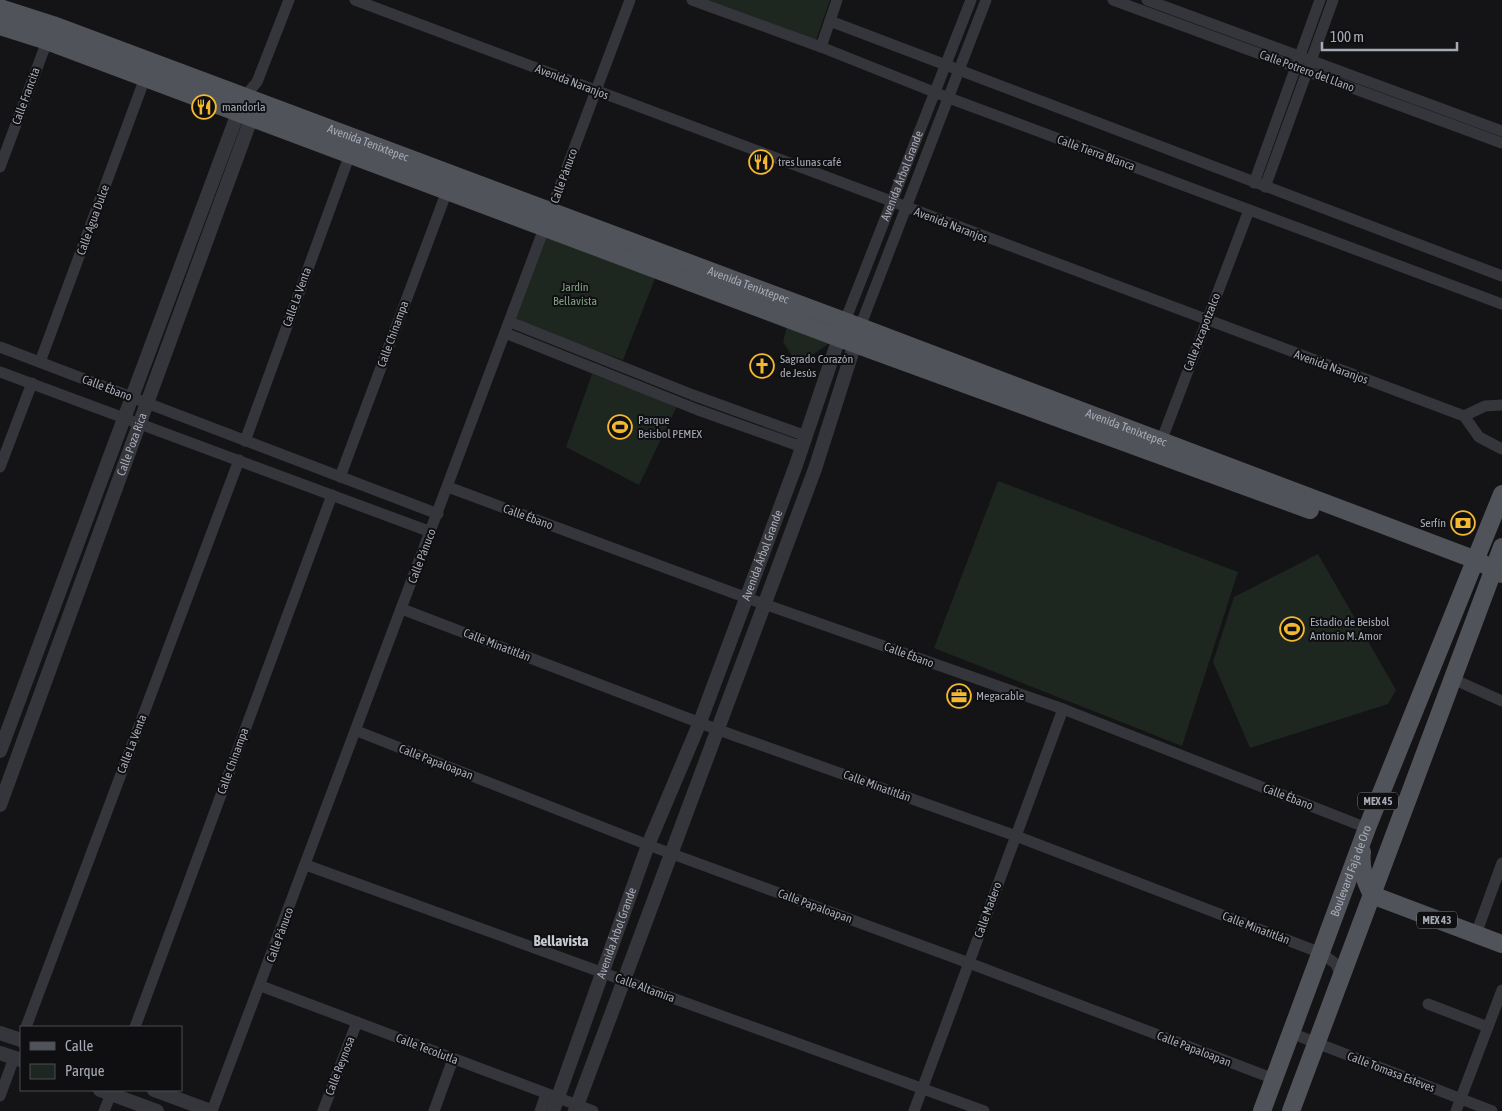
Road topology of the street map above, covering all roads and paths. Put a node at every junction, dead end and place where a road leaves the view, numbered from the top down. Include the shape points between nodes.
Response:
1 (290, 0) edge
2 (355, 0) edge
3 (630, 0) edge
4 (692, 0) edge
5 (837, 0) edge
6 (971, 0) edge
7 (986, 0) edge
8 (1113, 0) edge
9 (1148, 0) edge
10 (1320, 0) edge
11 (1333, 0) edge
12 (0, 8) edge
13 (830, 21) junction
14 (0, 26) edge
15 (50, 33) junction
16 (821, 47) junction
17 (1303, 64) junction
18 (947, 66) junction
19 (960, 71) junction
20 (146, 78) junction
21 (596, 91) junction
22 (936, 93) junction
23 (949, 98) junction
24 (248, 107) junction
25 (1502, 131) edge
26 (1502, 143) edge
27 (350, 154) junction
28 (0, 167) edge
29 (1260, 185) junction
30 (446, 190) junction
31 (892, 203) junction
32 (906, 208) junction
33 (1248, 210) junction
34 (548, 220) junction
35 (1502, 276) edge
36 (1502, 304) edge
37 (1206, 321) junction
38 (510, 322) junction
39 (853, 324) junction
40 (505, 334) junction
41 (847, 341) junction
42 (0, 347) edge
43 (40, 362) junction
44 (0, 372) edge
45 (32, 383) junction
46 (1005, 390) junction
47 (132, 398) junction
48 (147, 403) junction
49 (1502, 405) edge
50 (1464, 416) junction
51 (124, 418) junction
52 (140, 423) junction
53 (245, 440) junction
54 (804, 441) junction
55 (1159, 447) junction
56 (1502, 449) edge
57 (239, 460) junction
58 (0, 467) edge
59 (340, 477) junction
60 (448, 488) junction
61 (1502, 494) edge
62 (332, 495) junction
63 (438, 514) junction
64 (431, 532) junction
65 (1502, 547) edge
66 (1475, 565) junction
67 (1495, 574) edge
68 (746, 598) junction
69 (764, 604) junction
70 (402, 609) junction
71 (1453, 680) junction
72 (20, 698) junction
73 (1502, 701) edge
74 (36, 705) junction
75 (1063, 710) junction
76 (700, 722) junction
77 (716, 729) junction
78 (357, 731) junction
79 (7, 732) junction
80 (24, 741) junction
81 (0, 751) edge
82 (0, 805) edge
83 (1367, 828) junction
84 (1016, 836) junction
85 (648, 845) junction
86 (670, 853) junction
87 (1502, 863) edge
88 (306, 865) junction
89 (1372, 895) junction
90 (1476, 934) junction
91 (1502, 944) edge
92 (1321, 953) junction
93 (969, 962) junction
94 (602, 972) junction
95 (1341, 977) junction
96 (624, 980) junction
97 (261, 986) junction
98 (1502, 990) edge
99 (1428, 1004) dead end
100 (357, 1022) junction
101 (26, 1026) edge
102 (135, 1026) edge
103 (1488, 1026) junction
104 (0, 1032) edge
105 (1291, 1033) junction
106 (20, 1040) edge
107 (1317, 1043) junction
108 (0, 1052) edge
109 (18, 1059) edge
110 (454, 1059) junction
111 (1274, 1079) junction
112 (922, 1088) junction
113 (157, 1091) edge
114 (105, 1092) edge
115 (0, 1096) edge
116 (1461, 1099) junction
117 (552, 1101) edge
118 (576, 1108) edge
119 (104, 1111) edge
120 (157, 1111) edge
121 (212, 1111) edge
122 (324, 1111) edge
123 (434, 1111) edge
124 (540, 1111) edge
125 (593, 1111) edge
126 (914, 1111) edge
127 (984, 1111) edge
128 (1262, 1111) edge
129 (1291, 1111) edge
130 (1456, 1111) edge
131 (1492, 1111) edge

1 - 24 street, Calle Poza Rica
2 - 21 street, Avenida Naranjos
3 - 21 street, Calle Pánuco
4 - 16 street, Calle Tierra Blanca
5 - 13 street
6 - 18 street, Avenida Árbol Grande
7 - 19 street, Avenida Árbol Grande
8 - 17 street, Calle Potrero del Llano
9 - 17 street, Calle Potrero del Llano
10 - 17 street
11 - 17 street
12 - 15 main road, Avenida Tenixtepec
13 - 16 street
13 - 18 street
14 - 15 main road, Avenida Tenixtepec
15 - 20 main road, Avenida Tenixtepec
15 - 24 main road, Avenida Tenixtepec
15 - 28 street, Calle Francita
16 - 22 street, Calle Tierra Blanca
17 - 25 street, Calle Potrero del Llano
17 - 26 street, Calle Potrero del Llano
17 - 29 street
18 - 19 street
18 - 22 street, Avenida Árbol Grande
19 - 23 street, Avenida Árbol Grande
19 - 29 street
20 - 24 main road, Avenida Tenixtepec
20 - 43 street, Calle Agua Dulce
21 - 31 street, Avenida Naranjos
21 - 34 street, Calle Pánuco
22 - 23 street, Calle Tierra Blanca
22 - 31 street, Avenida Árbol Grande
23 - 32 street, Avenida Árbol Grande
23 - 33 street, Calle Tierra Blanca
24 - 27 main road, Avenida Tenixtepec
24 - 34 main road, Avenida Tenixtepec
24 - 47 street, Calle Poza Rica
24 - 48 street, Calle Poza Rica
27 - 30 main road, Avenida Tenixtepec
27 - 53 street, Calle La Venta
29 - 35 street
30 - 34 main road, Avenida Tenixtepec
30 - 59 street, Calle Chinampa
31 - 32 street, Avenida Naranjos
31 - 39 street, Avenida Árbol Grande
32 - 37 street, Avenida Naranjos
32 - 39 street, Avenida Árbol Grande
33 - 36 street, Calle Tierra Blanca
33 - 37 street, Calle Azcapotzalco
34 - 38 street, Calle Pánuco
34 - 39 main road, Avenida Tenixtepec
34 - 41 main road, Avenida Tenixtepec
37 - 50 street, Avenida Naranjos
37 - 55 street, Calle Azcapotzalco
38 - 40 street, Calle Pánuco
38 - 54 street
39 - 41 street, Avenida Árbol Grande
39 - 46 main road, Avenida Tenixtepec
40 - 54 street via 698,410
40 - 60 street, Calle Pánuco
41 - 46 main road, Avenida Tenixtepec
41 - 54 street, Avenida Árbol Grande
41 - 69 street, Avenida Árbol Grande via 814,469
42 - 43 street, Calle Ébano
43 - 47 street, Calle Ébano
44 - 45 street, Calle Ébano
45 - 51 street, Calle Ébano
45 - 58 street
46 - 55 main road, Avenida Tenixtepec
47 - 48 street, Calle Ébano
47 - 51 street, Calle Poza Rica
48 - 52 street, Calle Poza Rica
48 - 53 street, Calle Ébano
49 - 50 street via 1485,406
50 - 56 street via 1479,437
51 - 52 street, Calle Ébano
51 - 72 street, Calle Poza Rica
52 - 57 street, Calle Ébano
52 - 74 street, Calle Poza Rica
53 - 59 street, Calle Ébano
54 - 68 street, Avenida Árbol Grande
55 - 66 main road, Avenida Tenixtepec
57 - 62 street, Calle Ébano
57 - 101 street, Calle La Venta
59 - 63 street, Calle Ébano
60 - 63 street, Calle Pánuco
60 - 68 street, Calle Ébano
61 - 66 main road, Boulevard Faja de Oro / MEX 45
62 - 64 street, Calle Ébano
62 - 102 street, Calle Chinampa
63 - 64 street, Calle Pánuco
64 - 70 street, Calle Pánuco
65 - 67 main road, MEX 45
66 - 67 main road, Avenida Tenixtepec
66 - 83 main road, Boulevard Faja de Oro / MEX 45
67 - 71 main road, MEX 45
68 - 69 street, Calle Ébano
68 - 76 street, Avenida Árbol Grande
69 - 75 street, Calle Ébano
69 - 77 street, Avenida Árbol Grande
70 - 76 street, Calle Minatitlán
70 - 78 street, Calle Pánuco
71 - 73 street
71 - 89 main road, MEX 45
72 - 74 street via 29,699
72 - 79 street, Calle Poza Rica
74 - 80 street, Calle Poza Rica
75 - 83 street, Calle Ébano
75 - 84 street, Calle Madero
76 - 77 street, Calle Minatitlán
76 - 85 street, Avenida Árbol Grande
77 - 84 street, Calle Minatitlán
77 - 86 street, Avenida Árbol Grande
78 - 85 street, Calle Papaloapan
78 - 88 street, Calle Pánuco
79 - 80 street via 14,739
79 - 81 street, Calle Poza Rica
80 - 82 street, Calle Poza Rica
83 - 89 main road via 1361,862 1364,880
83 - 92 main road, Boulevard Faja de Oro / MEX 45
84 - 92 street, Calle Minatitlán
84 - 93 street, Calle Madero
85 - 86 street, Calle Papaloapan
85 - 94 street, Avenida Árbol Grande
86 - 93 street, Calle Papaloapan
86 - 96 street, Avenida Árbol Grande
87 - 90 street
88 - 94 street, Calle Altamira
88 - 97 street, Calle Pánuco
89 - 90 main road, MEX 43
89 - 95 main road, MEX 45
90 - 91 main road, MEX 43
92 - 95 street, Calle Minatitlán via 1336,964
92 - 105 main road, Boulevard Faja de Oro / MEX 45
93 - 111 street, Calle Papaloapan
93 - 112 street, Calle Madero
94 - 96 street, Calle Altamira
94 - 117 street, Avenida Árbol Grande
95 - 107 main road, MEX 45
96 - 112 street, Calle Altamira
96 - 118 street, Avenida Árbol Grande
97 - 100 street, Calle Tecolutla
97 - 121 street, Calle Pánuco
98 - 103 street
99 - 103 street
100 - 110 street, Calle Tecolutla
100 - 122 street, Calle Reynosa
103 - 116 street
104 - 106 street
105 - 107 street, Calle Tomasa Esteves
105 - 111 main road, Boulevard Faja de Oro / MEX 45
107 - 116 street, Calle Tomasa Esteves
107 - 129 main road, MEX 45
108 - 109 street
109 - 115 street
110 - 117 street, Calle Tecolutla
110 - 123 street
111 - 128 main road, Boulevard Faja de Oro / MEX 45
112 - 126 street, Calle Madero
112 - 127 street, Calle Altamira
113 - 121 street
114 - 119 street
114 - 120 street
116 - 130 street
116 - 131 street, Calle Tomasa Esteves
117 - 118 street, Calle Tecolutla
117 - 124 street
118 - 125 street, Calle Tecolutla

